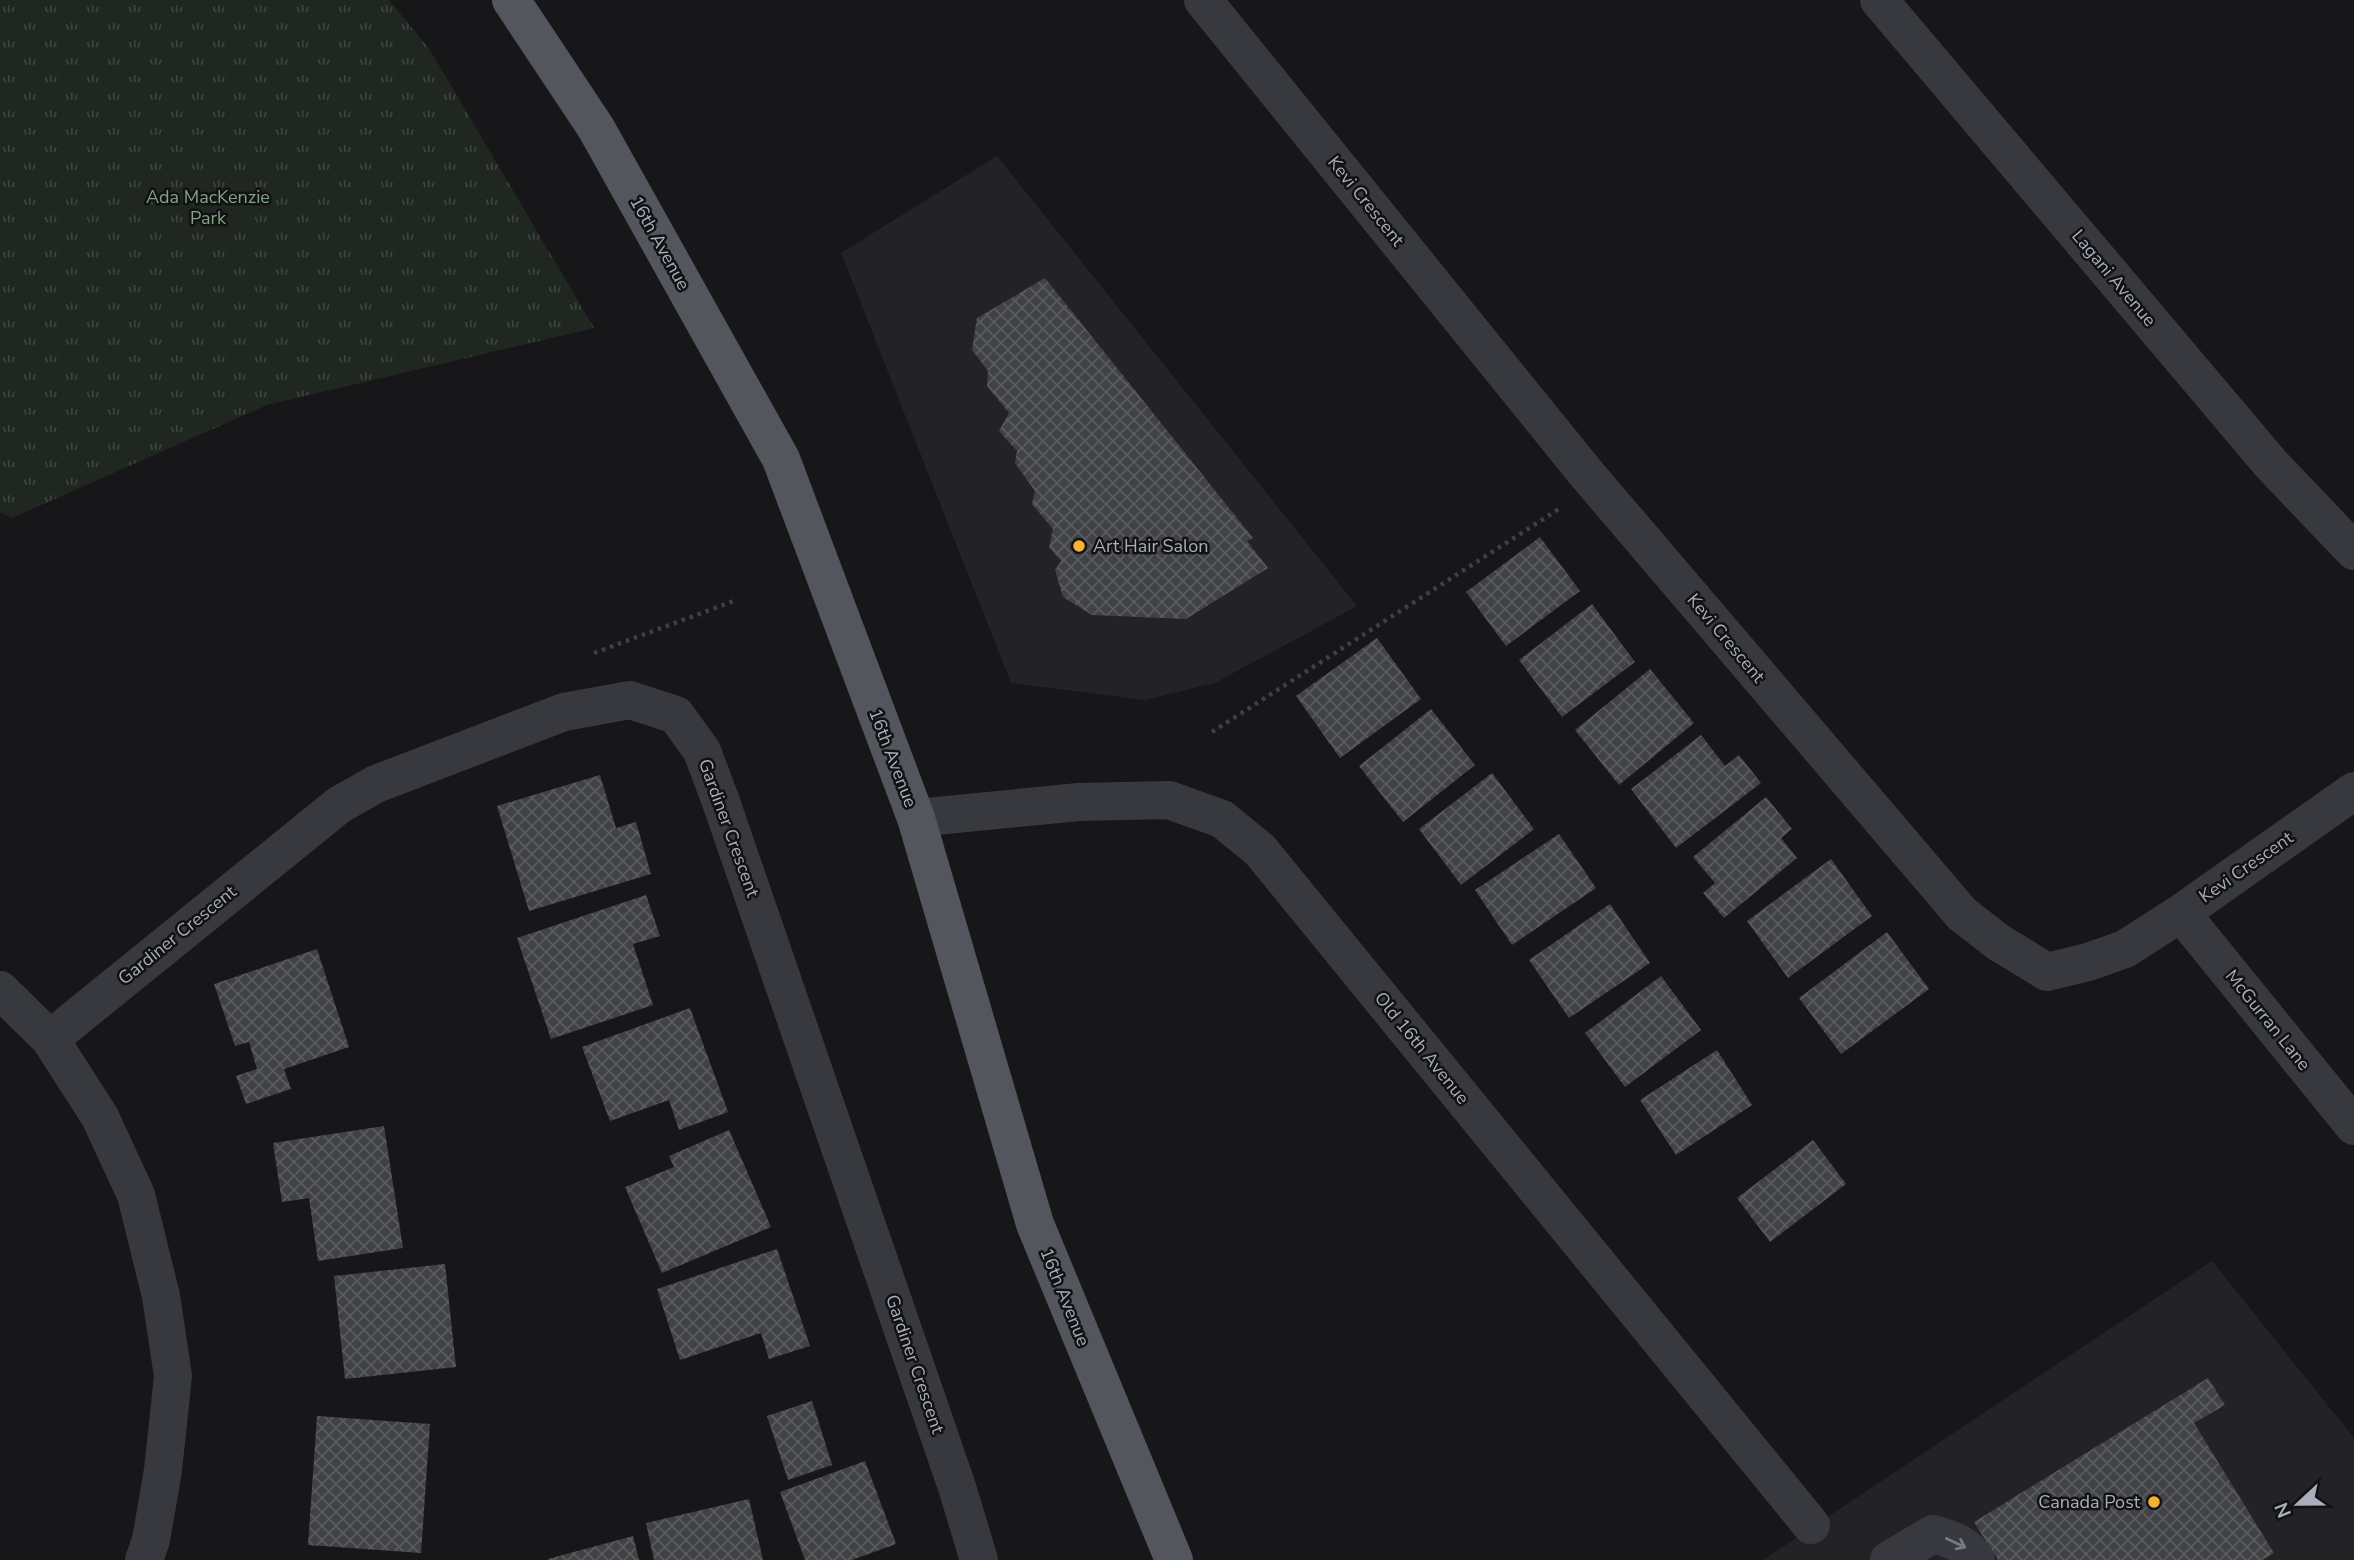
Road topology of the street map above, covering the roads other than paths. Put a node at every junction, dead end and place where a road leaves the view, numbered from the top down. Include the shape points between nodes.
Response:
1 (511, 0) edge
2 (1203, 0) edge
3 (1879, 0) edge
4 (2354, 551) edge
5 (2354, 791) edge
6 (916, 818) junction
7 (2181, 913) junction
8 (0, 990) edge
9 (50, 1039) junction
10 (2354, 1126) edge
11 (1811, 1525) dead end
12 (144, 1560) edge
13 (979, 1560) edge
14 (1174, 1560) edge
15 (1889, 1560) edge
16 (1976, 1560) edge

1 - 6 main road, 16th Avenue via 596,128 780,459
2 - 7 street, Kevi Crescent via 1596,485 1962,914 2047,972 2125,949
3 - 4 street, Lagani Avenue via 2271,464
5 - 7 street, Kevi Crescent
6 - 11 street, Old 16th Avenue via 1079,802 1170,800 1222,819 1260,850
6 - 14 main road, 16th Avenue via 1035,1224
7 - 10 street, McGurran Lane
8 - 9 street
9 - 12 street via 100,1117 136,1195 161,1296 173,1376 163,1470
9 - 13 street, Gardiner Crescent via 339,805 376,784 564,712 630,700 676,715 702,751 721,802
15 -> 16 street via 1933,1534 1970,1549

